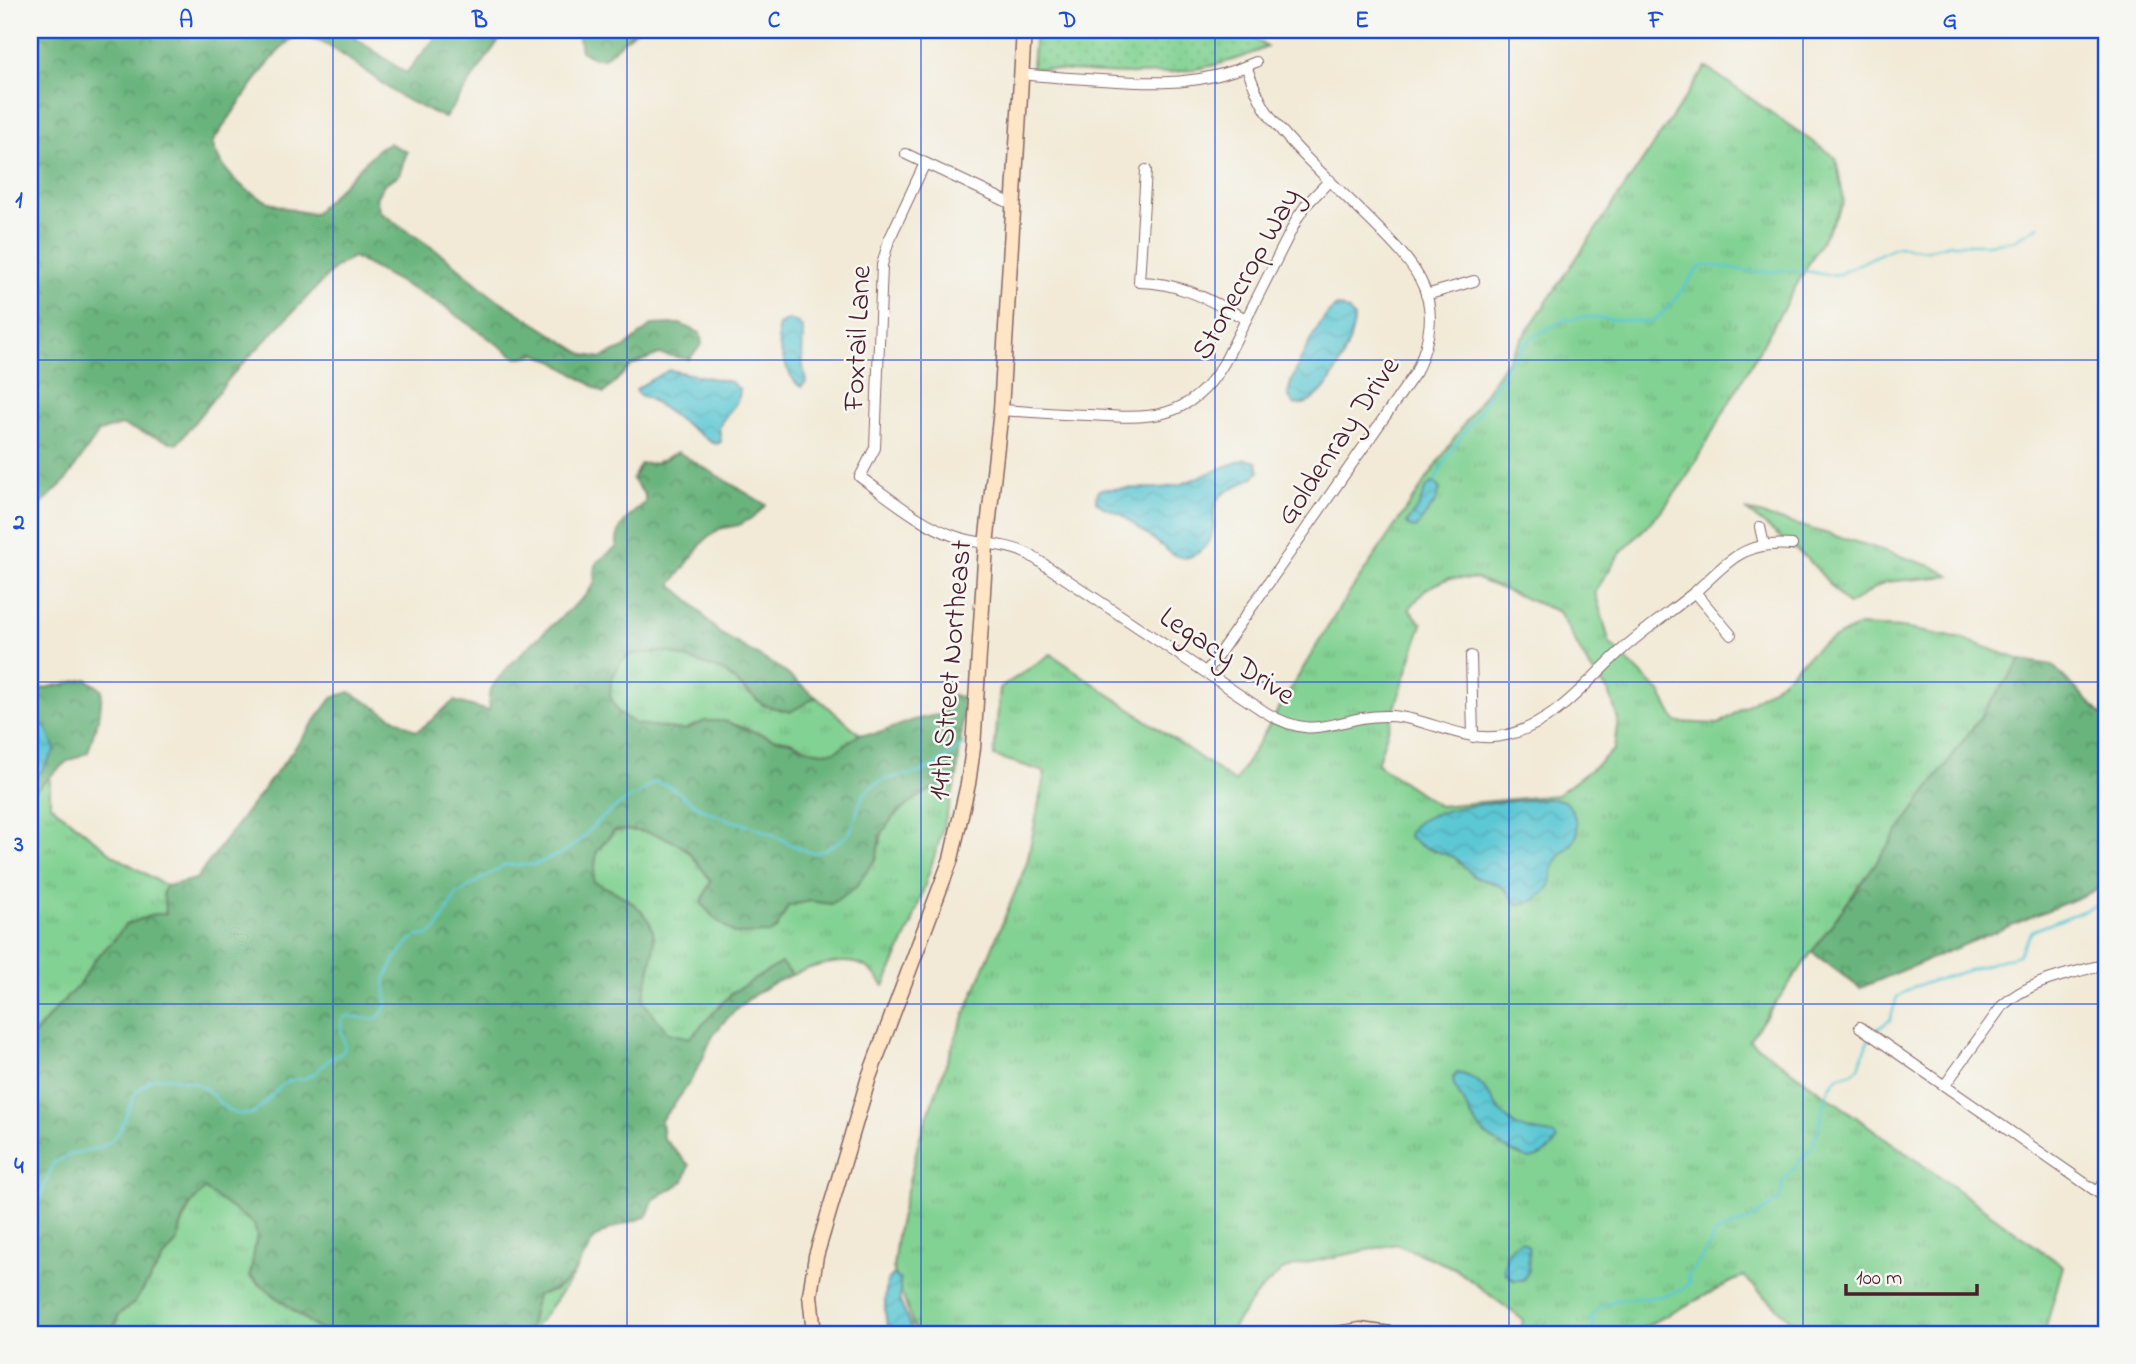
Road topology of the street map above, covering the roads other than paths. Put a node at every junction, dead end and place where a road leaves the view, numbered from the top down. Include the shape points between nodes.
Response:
1 (1024, 30) edge
2 (1020, 74) junction
3 (906, 154) dead end
4 (925, 163) junction
5 (1146, 170) dead end
6 (1330, 180) junction
7 (1012, 204) junction
8 (1474, 281) dead end
9 (1426, 295) junction
10 (1246, 319) junction
11 (1001, 410) junction
12 (860, 477) joint
13 (1760, 527) dead end
14 (986, 545) junction
15 (1764, 545) junction
16 (1792, 545) dead end
17 (1695, 592) junction
18 (1731, 635) dead end
19 (1471, 656) dead end
20 (1207, 671) junction
21 (1473, 737) junction
22 (2106, 964) edge
23 (1860, 1027) dead end
24 (1945, 1085) junction
25 (2106, 1180) edge
26 (2102, 1195) edge
27 (814, 1334) edge
28 (1337, 1334) edge
29 (1391, 1334) edge

1 - 2 street, 14th Street Northeast
2 - 6 street, Goldenray Drive via 1184,82 1251,64 1257,95 1271,118
2 - 7 street, 14th Street Northeast
3 - 4 street
4 - 7 street
4 - 12 street, Foxtail Lane via 881,265 876,448
5 - 10 street via 1139,282 1177,286
6 - 9 street, Goldenray Drive via 1412,263
6 - 10 street, Stonecrop Way via 1298,217
7 - 11 street, 14th Street Northeast
8 - 9 street
9 - 20 street, Goldenray Drive via 1429,332 1416,372
10 - 11 street, Stonecrop Way via 1217,376 1173,411 1136,418
11 - 14 street, 14th Street Northeast
12 - 14 street, Legacy Drive via 937,528
13 - 15 street
14 - 20 street, Legacy Drive via 1030,555
14 - 27 street, 14th Street Northeast via 973,748 958,831 869,1077 816,1256 810,1295
15 - 16 street, Legacy Drive
15 - 17 street, Legacy Drive via 1729,560
17 - 18 street
17 - 21 street, Legacy Drive via 1622,649 1547,719 1506,735
19 - 21 street
20 - 21 street, Legacy Drive via 1265,712 1297,727 1312,729 1395,716
22 - 24 street via 2040,982 2013,996
23 - 24 street
24 - 26 street
25 - 26 street
28 - 29 street via 1360,1330

